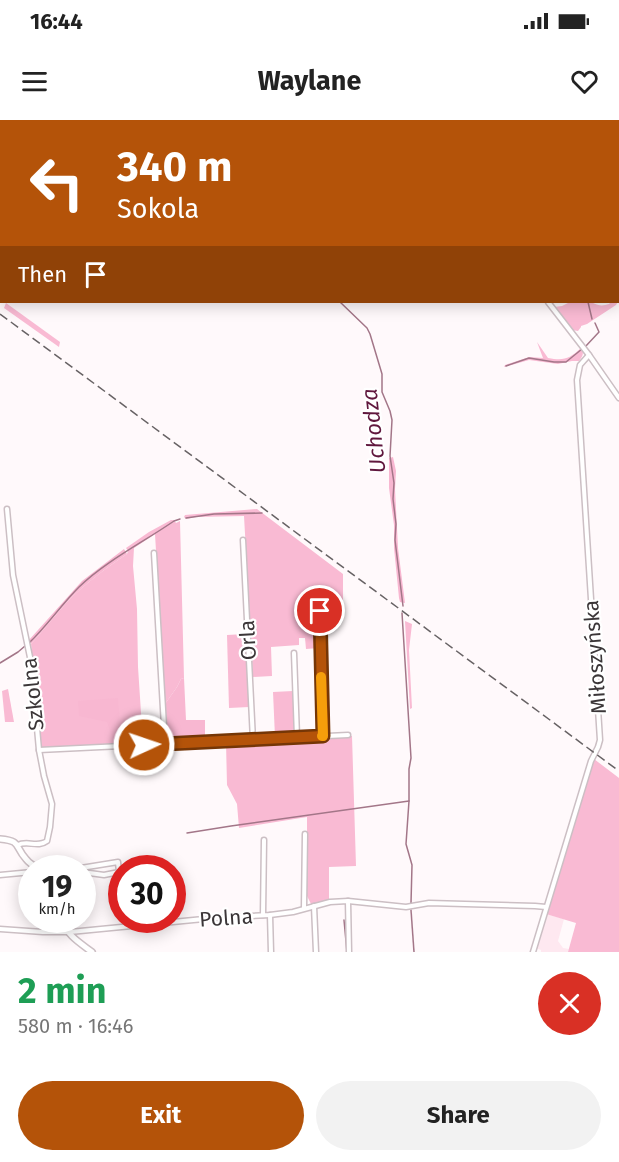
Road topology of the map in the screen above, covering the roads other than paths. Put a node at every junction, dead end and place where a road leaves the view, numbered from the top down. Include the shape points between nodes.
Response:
1 (549, 303) edge
2 (589, 355) junction
3 (619, 398) edge
4 (7, 509) dead end
5 (243, 540) dead end
6 (154, 553) dead end
7 (320, 611) dead end
8 (294, 653) dead end
9 (348, 735) dead end
10 (323, 736) junction
11 (297, 737) junction
12 (253, 740) junction
13 (165, 744) junction
14 (39, 750) junction
15 (305, 834) dead end
16 (0, 839) edge
17 (264, 840) dead end
18 (18, 845) junction
19 (23, 855) edge
20 (82, 870) edge
21 (18, 873) edge
22 (0, 875) edge
23 (348, 901) junction
24 (314, 906) junction
25 (546, 907) junction
26 (304, 909) junction
27 (263, 915) junction
28 (270, 915) junction
29 (0, 929) edge
30 (18, 930) edge
31 (96, 930) edge
32 (68, 933) edge
33 (92, 952) edge
34 (271, 952) edge
35 (316, 952) edge
36 (349, 952) edge
37 (533, 952) edge

1 - 2 street
2 - 3 street
2 - 25 street, Miłoszyńska via 580,365 577,380 600,740
4 - 14 street, Szkolna via 13,575 31,662
5 - 12 street, Orla
6 - 13 street
7 - 10 street
8 - 11 street
9 - 10 street
10 - 11 street
11 - 12 street
12 - 13 street
13 - 14 street
14 - 18 street, Szkolna via 52,804 49,839 42,844
15 - 26 street
16 - 18 street
17 - 27 street
18 - 19 street
20 - 20 street via 104,875 119,872 118,862
21 - 22 street
23 - 24 street, Polna
23 - 25 street, Polna via 406,907 429,903
23 - 36 street
24 - 26 street, Polna
24 - 35 street
25 - 37 street, Miłoszyńska
26 - 28 street, Polna
27 - 28 street, Polna
27 - 31 street, Polna
28 - 34 street
29 - 30 street, Polna
32 - 33 street

